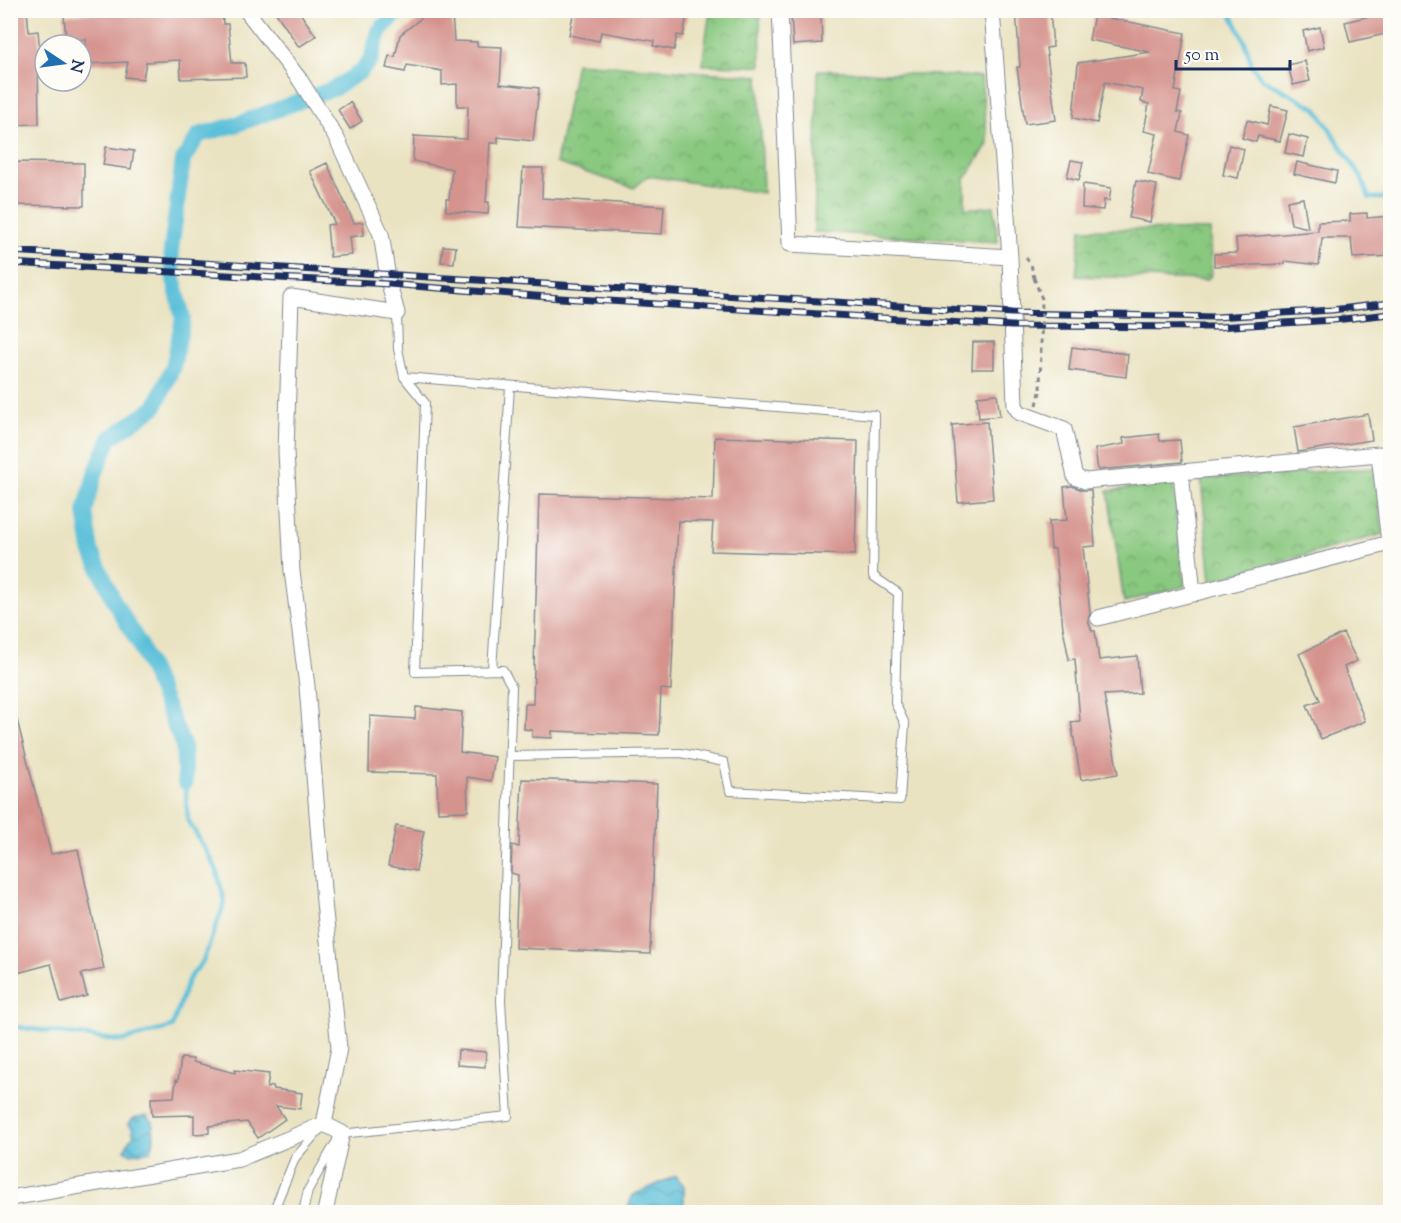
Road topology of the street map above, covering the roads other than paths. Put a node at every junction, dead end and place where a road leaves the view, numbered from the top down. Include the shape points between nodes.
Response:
1 (246, 10) edge
2 (780, 10) edge
3 (992, 10) edge
4 (1010, 257) junction
5 (397, 313) junction
6 (405, 377) junction
7 (510, 386) junction
8 (1181, 472) junction
9 (1390, 543) edge
10 (1193, 594) junction
11 (1098, 618) dead end
12 (492, 670) junction
13 (511, 756) junction
14 (324, 1124) junction
15 (342, 1133) junction
16 (10, 1198) edge
17 (273, 1212) edge
18 (303, 1212) edge
19 (325, 1212) edge

1 - 5 street via 300,80 337,140 381,234 388,284
2 - 4 street via 790,244
3 - 4 street
4 - 8 street via 1015,406 1020,413 1064,429 1075,477 1086,481
5 - 6 lane via 398,349
5 - 14 street via 291,297 286,451 292,571 307,686 339,1048
6 - 7 lane
6 - 12 lane via 424,403 415,672
7 - 12 lane
7 - 13 lane via 875,415 873,576 898,593 895,703 905,724 900,800 730,791 724,762 681,753
8 - 9 street via 1379,454
8 - 10 street
9 - 10 street
10 - 11 street
12 - 13 lane via 503,670 513,687
13 - 15 lane via 501,1001 508,1116
14 - 15 street
14 - 16 street via 239,1159
14 - 17 lane via 295,1158
15 - 18 lane via 308,1190
15 - 19 street

